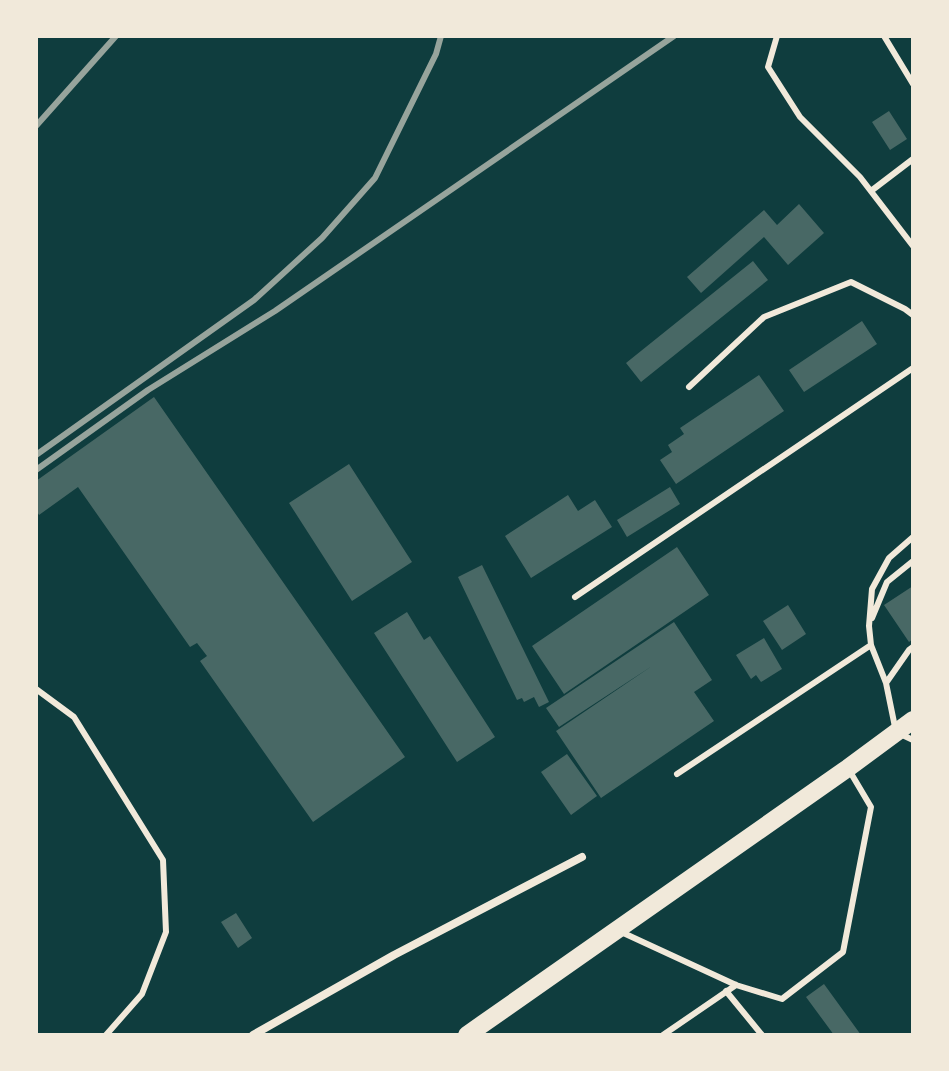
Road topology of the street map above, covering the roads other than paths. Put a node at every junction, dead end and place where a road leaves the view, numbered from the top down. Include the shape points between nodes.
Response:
1 (777, 36) edge
2 (884, 36) edge
3 (913, 84) edge
4 (913, 159) edge
5 (871, 191) junction
6 (913, 246) edge
7 (913, 315) edge
8 (913, 368) edge
9 (689, 387) dead end
10 (913, 537) edge
11 (913, 561) edge
12 (575, 597) dead end
13 (869, 626) junction
14 (871, 645) junction
15 (913, 647) edge
16 (886, 683) junction
17 (36, 689) edge
18 (913, 720) edge
19 (904, 736) edge
20 (848, 768) junction
21 (677, 774) dead end
22 (582, 857) dead end
23 (616, 930) junction
24 (736, 985) junction
25 (726, 991) junction
26 (106, 1035) edge
27 (253, 1035) edge
28 (467, 1035) edge
29 (663, 1035) edge
30 (762, 1035) edge

1 - 5 lane via 768,67 800,117
2 - 3 lane
4 - 5 lane
5 - 6 lane
7 - 9 lane via 851,282 764,317
8 - 12 lane
10 - 13 lane via 889,558 872,589
11 - 13 lane via 887,582
13 - 14 lane
14 - 16 lane
14 - 21 lane
15 - 16 lane
16 - 19 lane
17 - 26 lane via 74,717 163,860 166,932 142,994
18 - 19 main road
19 - 20 main road
20 - 23 main road
20 - 24 lane via 871,807 843,952 782,999
22 - 27 street
23 - 24 lane
23 - 28 main road
24 - 25 lane
25 - 29 lane
25 - 30 lane

